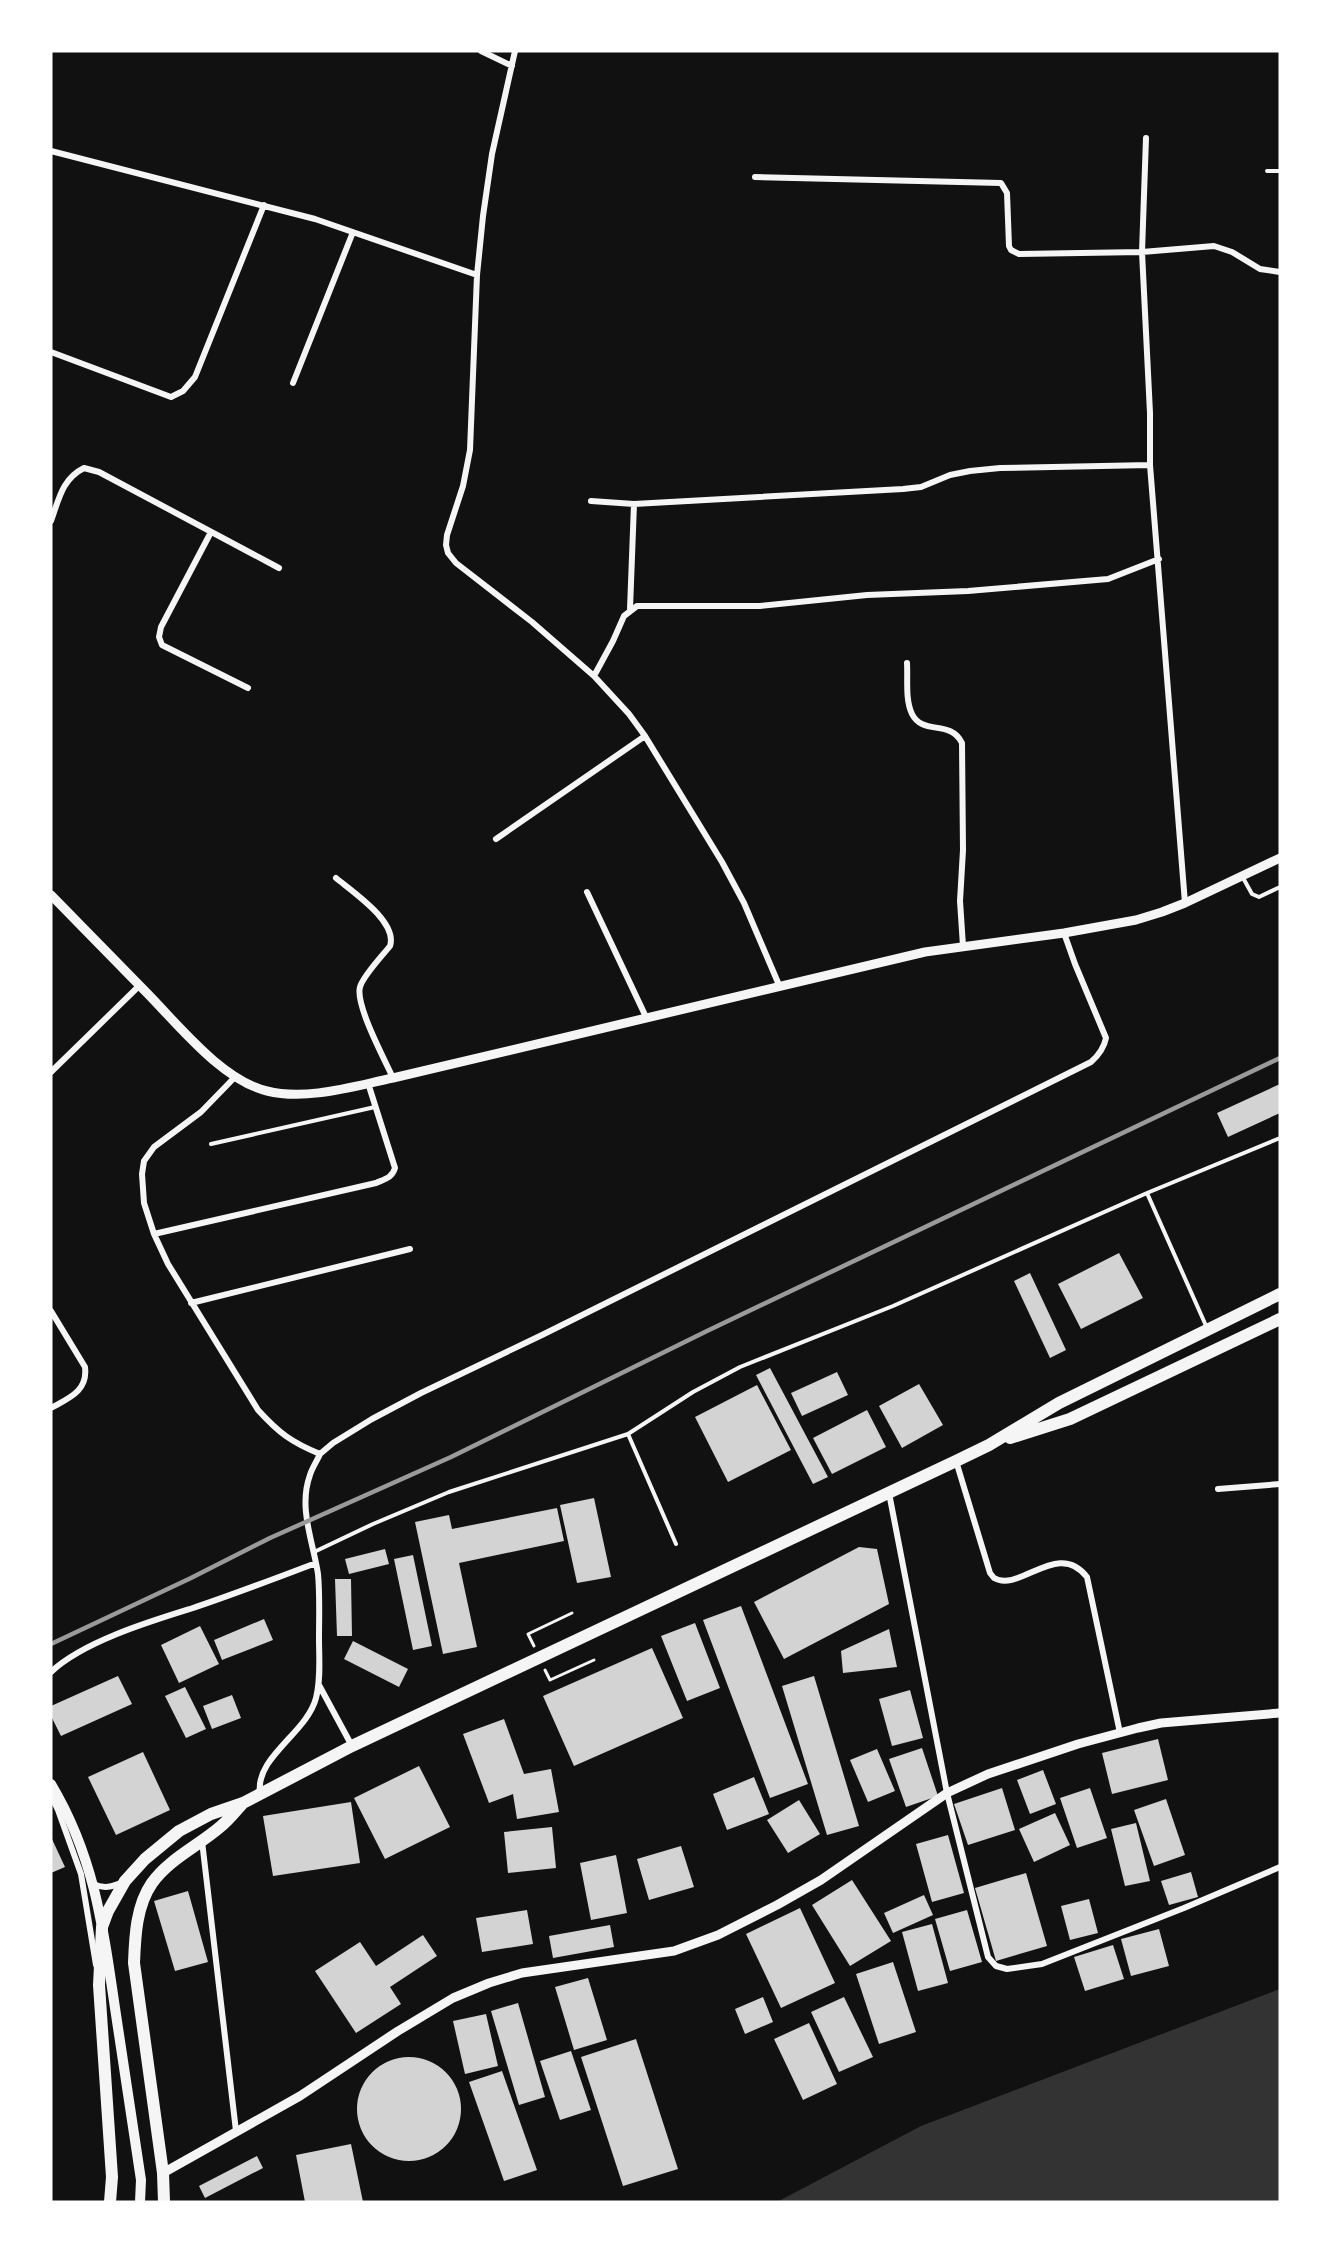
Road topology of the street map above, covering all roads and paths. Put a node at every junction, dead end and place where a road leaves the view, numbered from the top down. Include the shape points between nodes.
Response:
1 (481, 51) edge
2 (515, 51) edge
3 (512, 66) junction
4 (1146, 138) dead end
5 (51, 151) edge
6 (1267, 171) dead end
7 (1280, 171) edge
8 (755, 177) dead end
9 (264, 205) junction
10 (353, 232) junction
11 (1142, 252) junction
12 (1280, 272) edge
13 (477, 275) junction
14 (51, 352) edge
15 (293, 383) dead end
16 (1150, 465) junction
17 (591, 501) dead end
18 (634, 504) junction
19 (51, 521) edge
20 (211, 532) junction
21 (1159, 559) junction
22 (279, 568) dead end
23 (630, 609) junction
24 (907, 663) dead end
25 (594, 676) junction
26 (248, 688) dead end
27 (645, 736) junction
28 (496, 839) dead end
29 (1280, 858) edge
30 (1242, 876) junction
31 (336, 878) dead end
32 (1280, 887) edge
33 (587, 892) dead end
34 (51, 895) edge
35 (1185, 903) junction
36 (1064, 933) junction
37 (963, 946) junction
38 (140, 985) junction
39 (779, 985) junction
40 (646, 1017) junction
41 (51, 1072) edge
42 (234, 1078) junction
43 (393, 1078) junction
44 (368, 1083) junction
45 (376, 1107) junction
46 (1280, 1138) edge
47 (211, 1144) dead end
48 (1148, 1193) junction
49 (154, 1234) junction
50 (410, 1250) dead end
51 (1280, 1294) edge
52 (191, 1303) junction
53 (51, 1311) edge
54 (1280, 1319) edge
55 (1208, 1330) junction
56 (1095, 1386) junction
57 (1104, 1403) junction
58 (51, 1408) edge
59 (628, 1434) junction
60 (989, 1445) junction
61 (320, 1454) junction
62 (956, 1461) junction
63 (1280, 1484) edge
64 (1218, 1489) dead end
65 (889, 1492) junction
66 (676, 1544) dead end
67 (314, 1552) junction
68 (316, 1563) junction
69 (572, 1613) dead end
70 (528, 1634) dead end
71 (594, 1660) dead end
72 (51, 1672) edge
73 (550, 1680) dead end
74 (319, 1684) junction
75 (1280, 1713) edge
76 (1120, 1733) junction
77 (352, 1746) junction
78 (51, 1784) edge
79 (947, 1793) junction
80 (260, 1794) junction
81 (51, 1796) edge
82 (243, 1803) junction
83 (202, 1841) junction
84 (1280, 1867) edge
85 (81, 1874) junction
86 (125, 1881) junction
87 (99, 1985) junction
88 (236, 2131) junction
89 (163, 2173) junction
90 (110, 2202) edge
91 (140, 2202) edge
92 (164, 2202) edge

1 - 3 street
2 - 3 street
3 - 13 street via 492,154
4 - 11 street
5 - 9 street
6 - 7 lane
8 - 11 street via 1000,183 1006,194 1009,246 1014,252
9 - 10 street
9 - 14 street via 195,377 183,391 171,397
10 - 13 street
10 - 15 street
11 - 12 street via 1214,246 1233,252 1260,269
11 - 16 street
13 - 25 street via 470,450 447,535 448,553 464,571 532,621
16 - 18 street via 1000,468 950,475 921,487 903,489
16 - 21 street
17 - 18 street
18 - 23 street
19 - 20 street via 66,481 84,468 99,472
20 - 22 street
20 - 26 street via 159,637 162,645
21 - 23 street via 1108,579 760,606
21 - 35 street
23 - 25 street
24 - 37 street via 909,702 915,719 928,727 947,728 962,743
25 - 27 street via 615,696
27 - 28 street
27 - 39 street via 728,872
29 - 30 street
30 - 32 lane via 1252,894 1259,897
30 - 35 street
31 - 43 street via 385,921 390,930 390,946 364,979 360,996 366,1020
33 - 40 street
34 - 38 street
35 - 36 street via 1136,920
36 - 37 street
36 - 61 street via 1106,1038 1091,1062 421,1393 372,1419
37 - 39 street
38 - 41 street
38 - 42 street
39 - 40 street
40 - 43 street
42 - 44 street via 268,1092 297,1094
42 - 49 street via 144,1161 144,1203
43 - 44 street
44 - 45 street
45 - 47 lane
45 - 49 street via 395,1168 388,1178
46 - 48 lane
48 - 55 lane
48 - 59 lane via 893,1306 740,1367
49 - 52 street
50 - 52 street
51 - 55 highway
52 - 61 street via 258,1410 276,1430
53 - 58 street via 85,1367 86,1377 77,1391
54 - 57 highway
55 - 56 highway
56 - 57 highway
56 - 60 highway
57 - 60 highway via 1070,1419
59 - 66 lane
59 - 67 lane via 449,1492
60 - 62 highway
61 - 67 street via 307,1491 306,1511
62 - 65 highway
62 - 76 street via 994,1578 1006,1581 1058,1563 1070,1563 1087,1577
63 - 64 street
65 - 77 highway
65 - 79 street
67 - 68 street
68 - 72 street via 125,1632 74,1656
68 - 74 street
69 - 70 path
71 - 73 path
74 - 77 street
74 - 80 street via 312,1711 277,1750 264,1772
75 - 76 street via 1161,1723
76 - 79 street via 988,1774
77 - 80 highway
78 - 91 main road via 83,1848 101,1915 141,2180
79 - 84 street via 988,1957 996,1966 1007,1969 1042,1964
79 - 88 street via 820,1880 739,1925 674,1951 544,1969 470,1990 398,2031 300,2096
80 - 82 highway
81 - 85 street
82 - 83 highway
82 - 86 highway via 179,1831
83 - 88 street
83 - 89 highway via 170,1863 152,1883 135,1936 134,1963
85 - 86 street via 101,1888
85 - 87 street
86 - 87 highway via 104,1919
87 - 90 highway via 112,2177
88 - 89 street
89 - 92 highway

